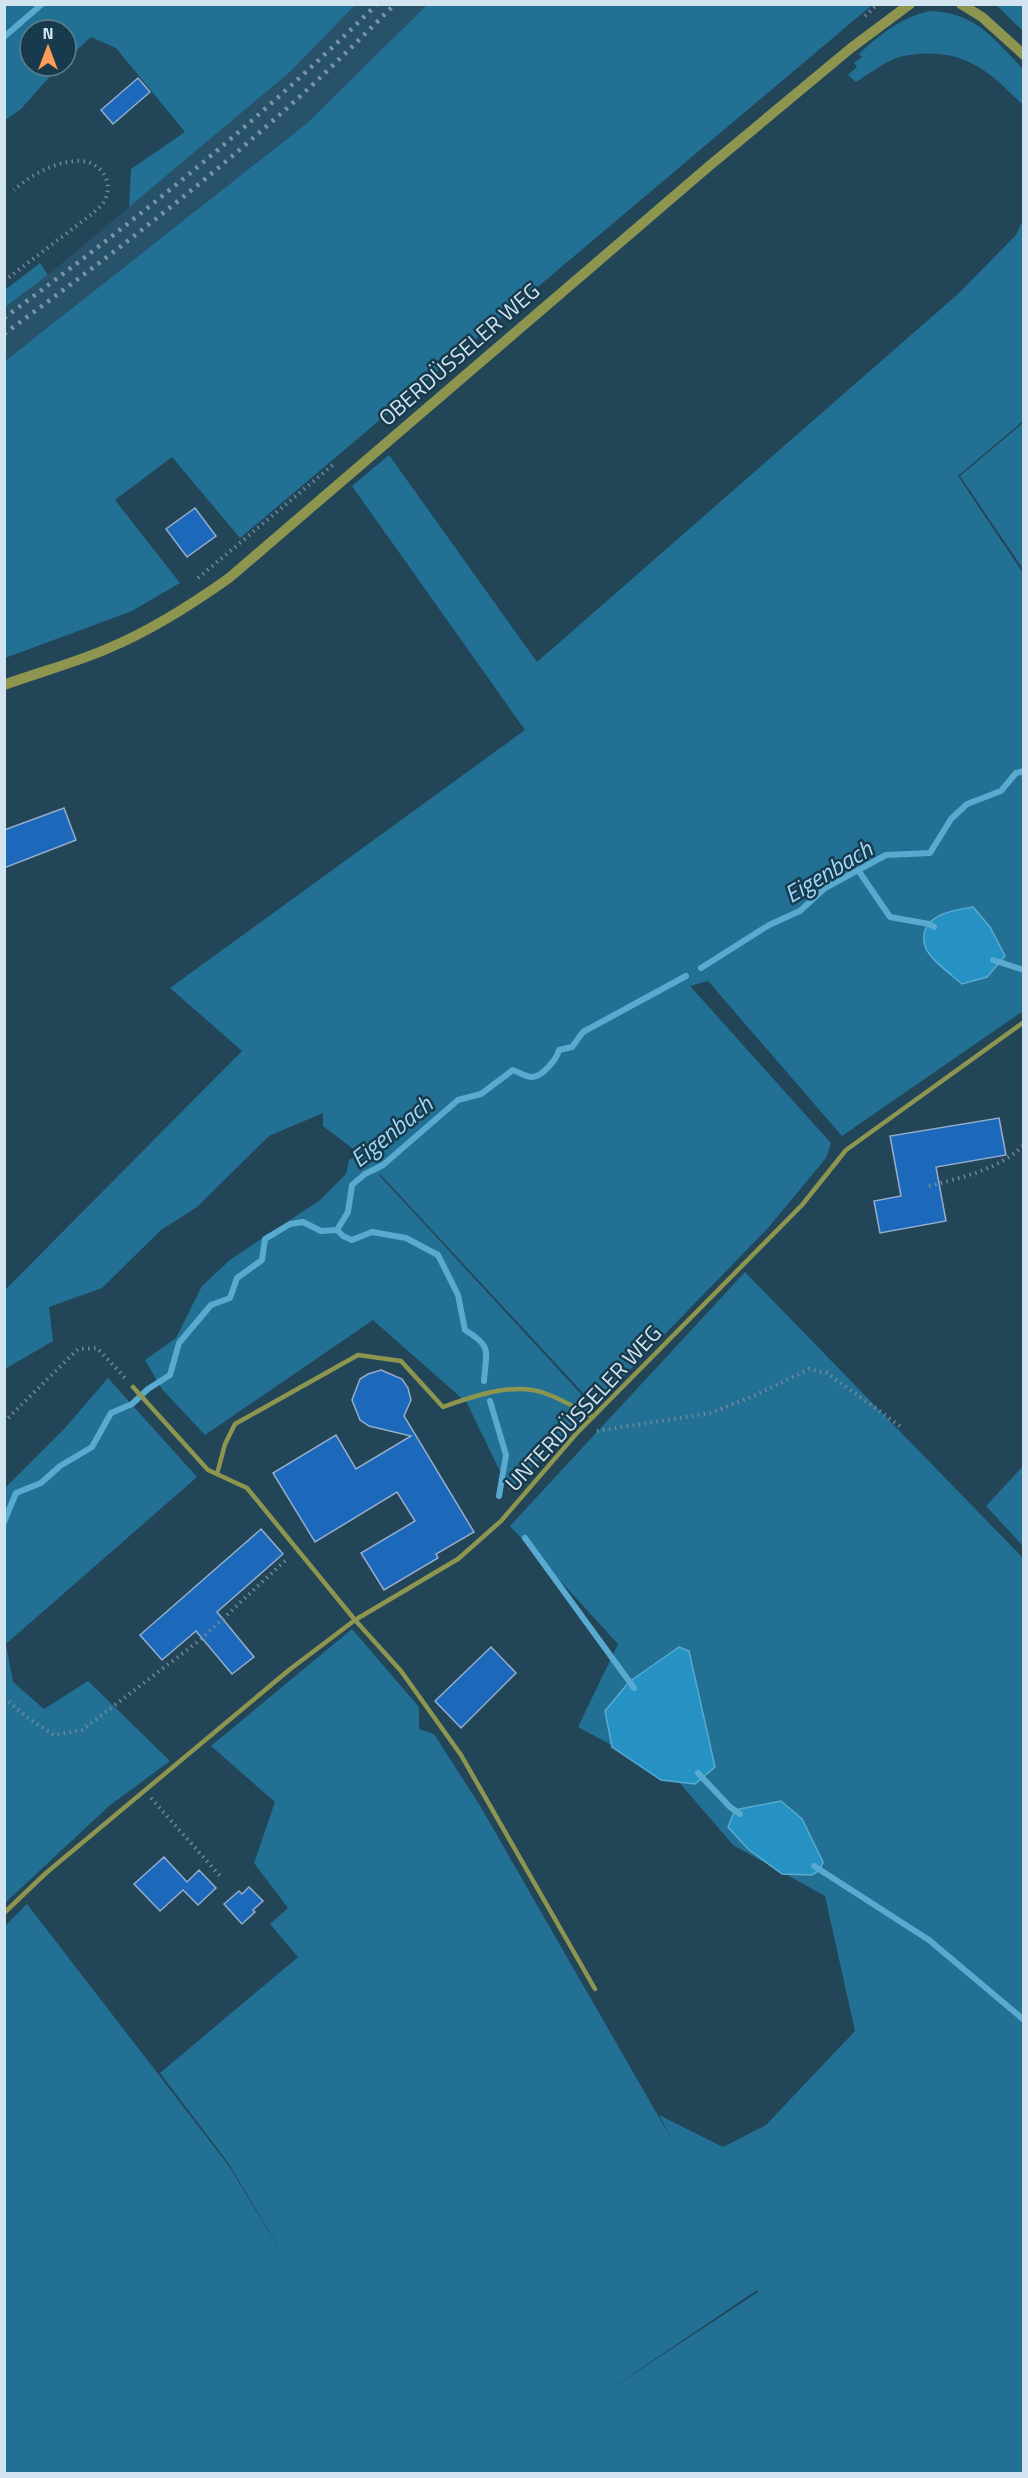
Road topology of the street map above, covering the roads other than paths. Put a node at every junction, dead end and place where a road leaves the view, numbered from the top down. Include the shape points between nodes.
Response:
1 (910, 4) edge
2 (961, 4) edge
3 (1023, 55) edge
4 (4, 685) edge
5 (1023, 1022) edge
6 (133, 1387) road end
7 (593, 1417) junction
8 (217, 1474) junction
9 (355, 1620) junction
10 (4, 1913) edge
11 (595, 1989) dead end

1 - 4 street, OBERDÜSSELER WEG via 708,167 229,578 176,614 123,642
2 - 3 street via 982,17
5 - 7 lane, UNTERDÜSSELER WEG via 846,1150 801,1205
6 - 8 lane via 208,1470
7 - 8 lane via 546,1393 520,1389 443,1407 401,1361 358,1355 235,1424
7 - 9 lane, UNTERDÜSSELER WEG via 501,1521 458,1559
8 - 9 lane via 247,1488
9 - 10 lane, UNTERDÜSSELER WEG via 145,1790
9 - 11 lane via 401,1671 461,1755

